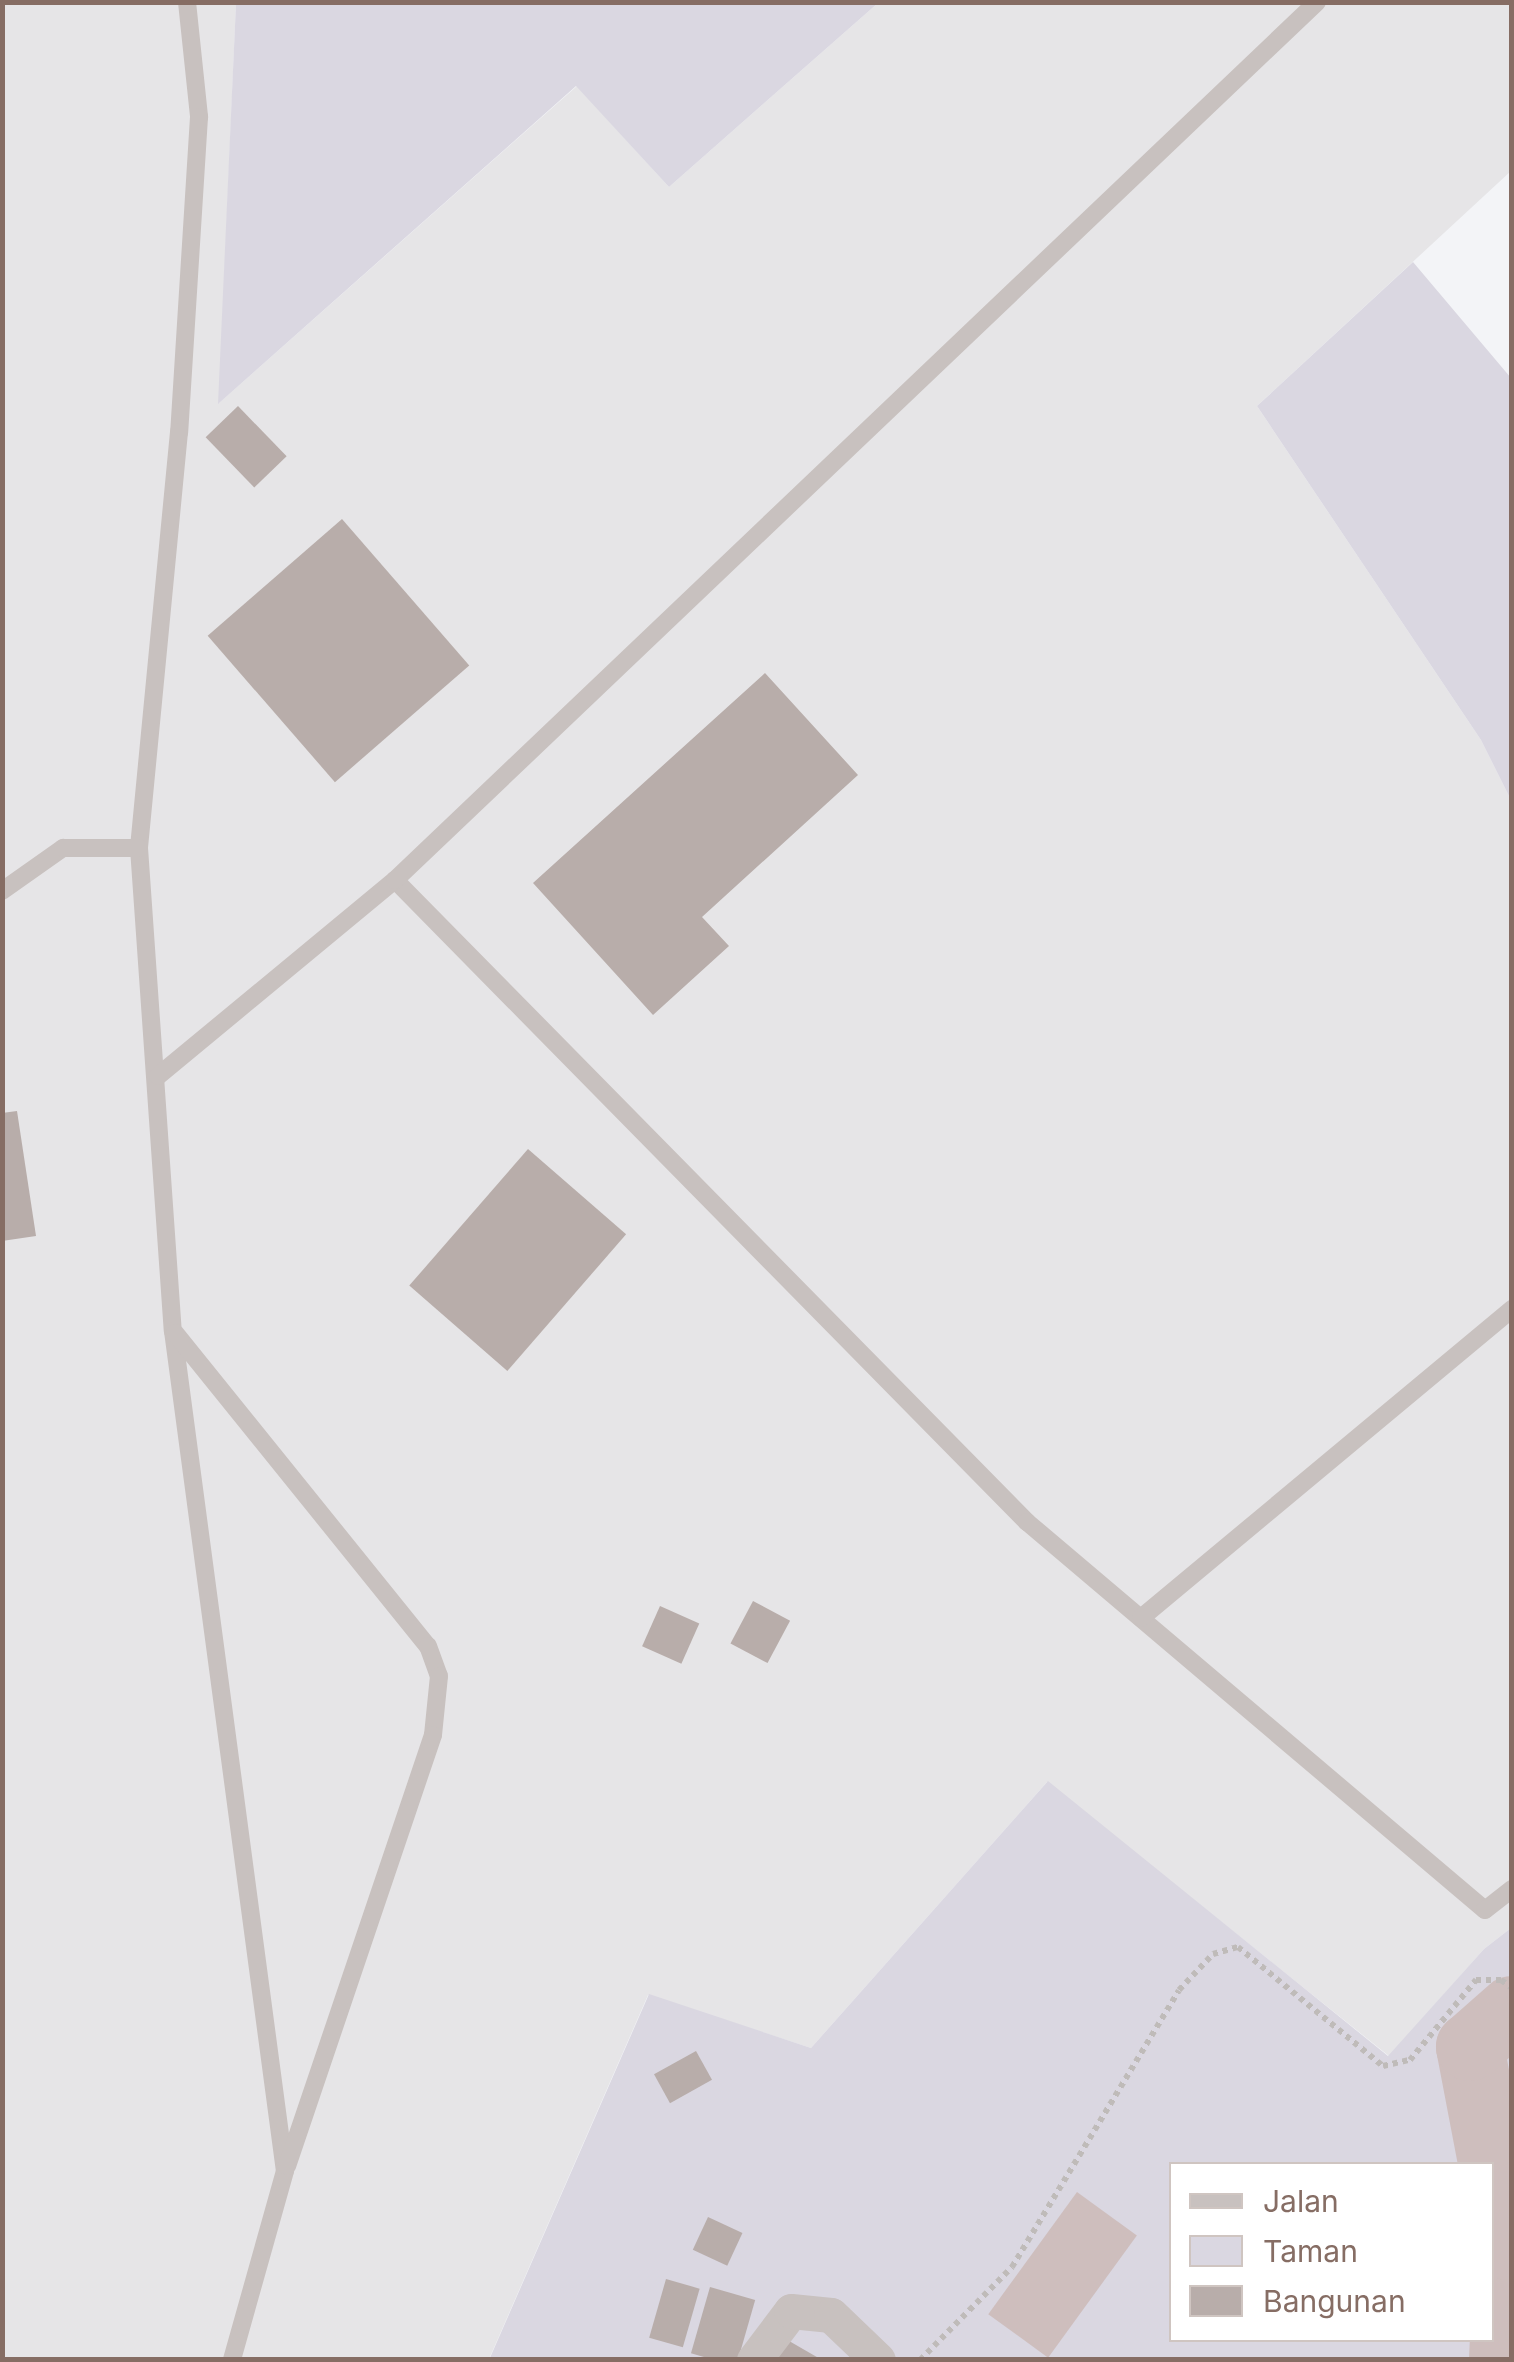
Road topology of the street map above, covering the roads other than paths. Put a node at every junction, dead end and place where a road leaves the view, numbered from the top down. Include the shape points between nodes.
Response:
1 (187, 2) edge
2 (1317, 2) edge
3 (139, 848) junction
4 (395, 880) junction
5 (2, 891) edge
6 (158, 1076) junction
7 (1512, 1309) edge
8 (173, 1331) junction
9 (1141, 1618) junction
10 (1512, 1889) edge
11 (285, 2171) junction
12 (232, 2360) edge
13 (754, 2360) edge
14 (878, 2360) edge

1 - 3 lane via 199,118 179,432
2 - 4 lane
3 - 5 lane via 62,848
3 - 6 lane
4 - 6 lane
4 - 9 lane via 1026,1522
6 - 8 lane
7 - 9 lane
8 - 11 lane
8 - 11 lane via 428,1646 439,1676 433,1735
9 - 10 lane via 1485,1910
11 - 12 lane
13 - 14 street via 791,2311 831,2315

